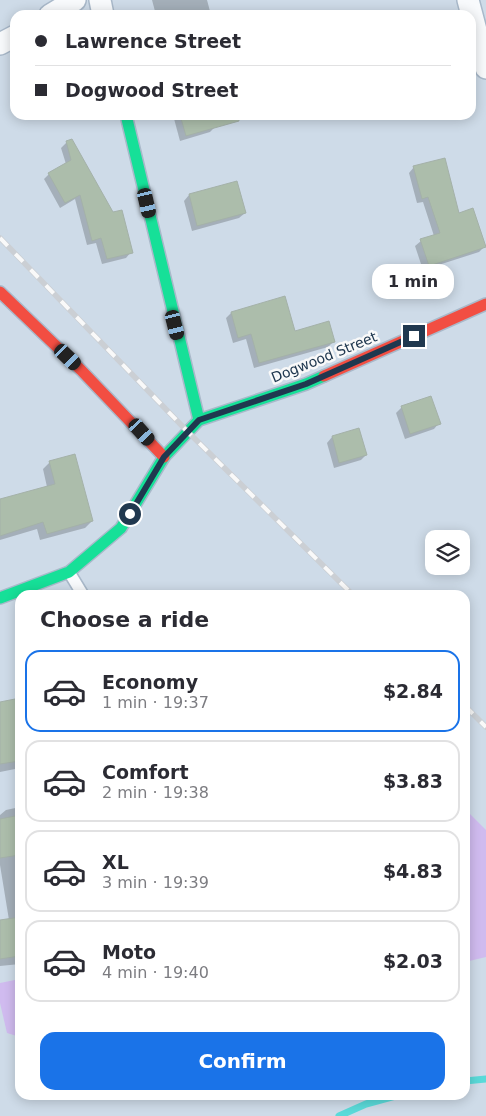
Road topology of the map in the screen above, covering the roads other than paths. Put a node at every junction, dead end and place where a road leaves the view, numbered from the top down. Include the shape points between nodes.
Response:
1 (75, 0) edge
2 (58, 10) edge
3 (476, 30) edge
4 (486, 68) edge
5 (127, 120) edge
6 (0, 292) edge
7 (486, 304) edge
8 (199, 420) junction
9 (164, 457) junction
10 (69, 572) junction
11 (21, 590) edge
12 (80, 590) edge
13 (15, 592) edge
14 (0, 598) edge

1 - 2 street
3 - 4 street
5 - 8 street
6 - 9 street
7 - 8 street, Dogwood Street via 306,384
8 - 9 street
9 - 10 street via 121,528
10 - 11 street
10 - 12 lane
13 - 14 street

